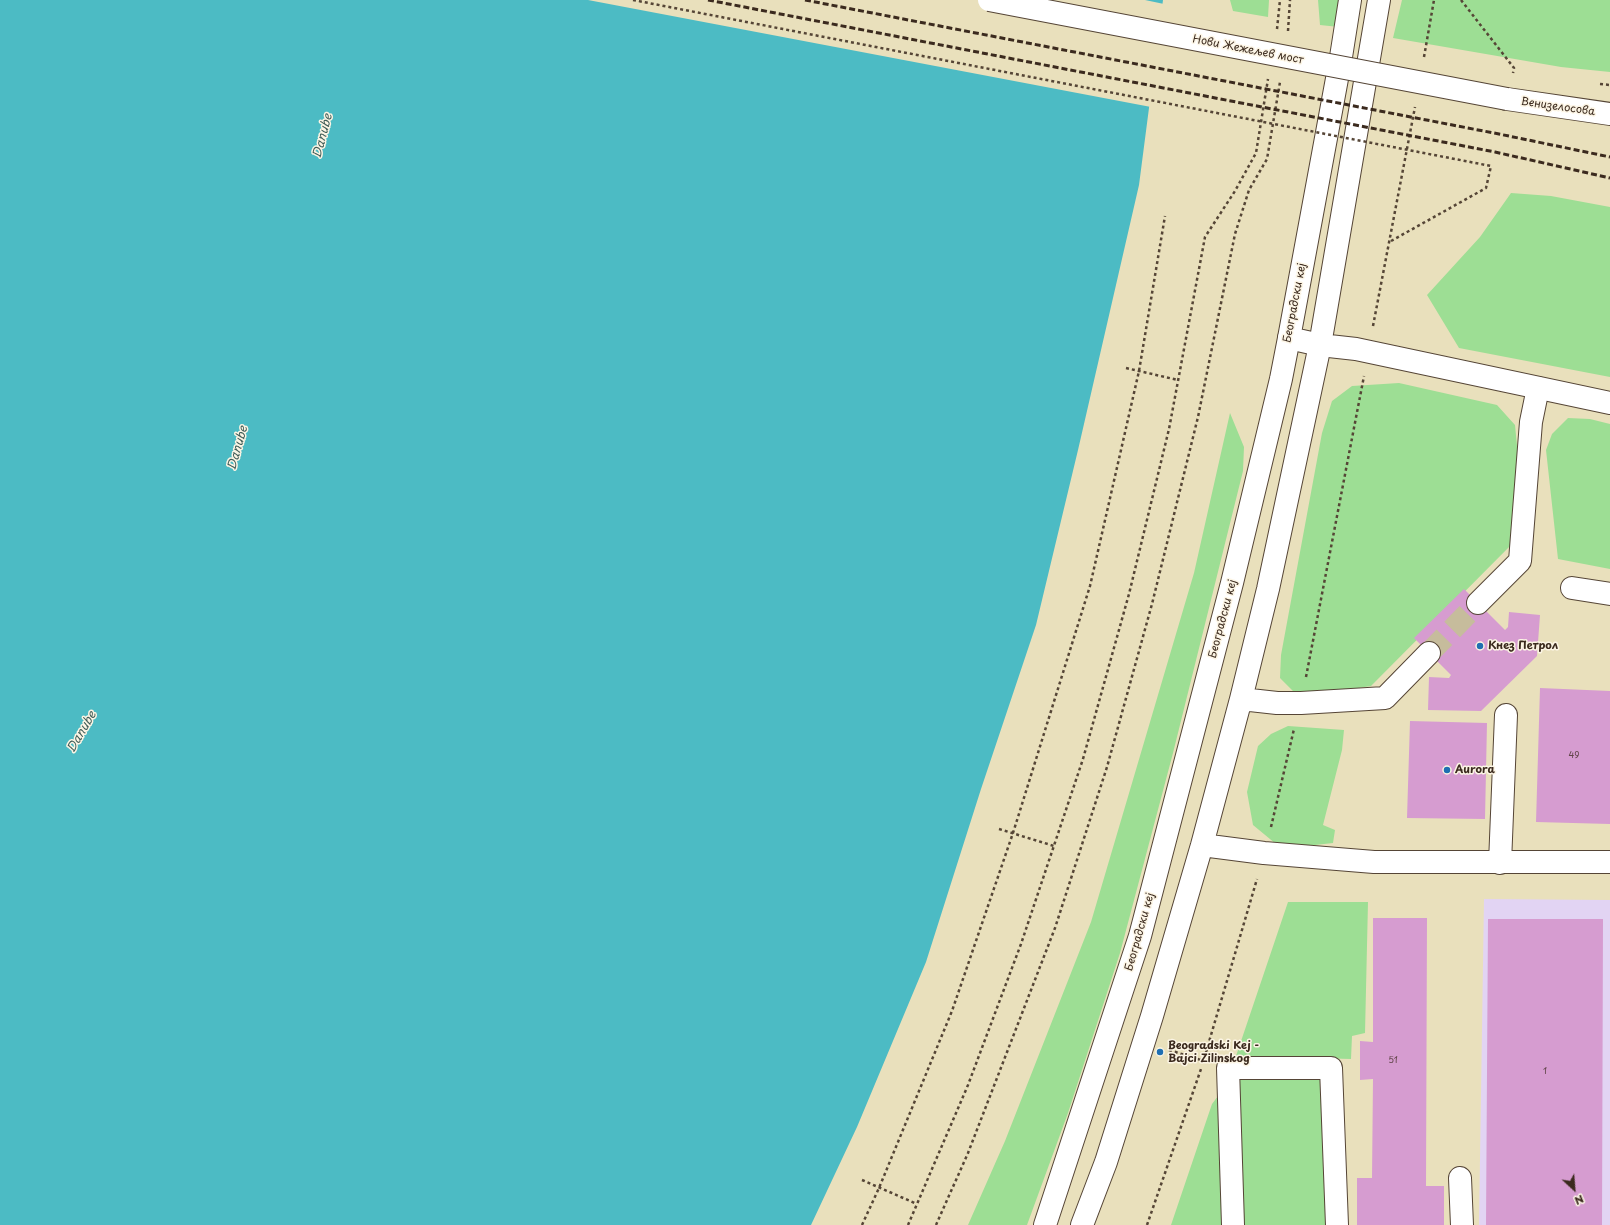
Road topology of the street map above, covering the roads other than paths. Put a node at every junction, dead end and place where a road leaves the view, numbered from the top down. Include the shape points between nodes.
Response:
1 (989, 0) edge
2 (1350, 0) edge
3 (1379, 0) edge
4 (1507, 99) joint
5 (1610, 114) edge
6 (1289, 338) junction
7 (1320, 345) junction
8 (1538, 388) junction
9 (1610, 403) edge
10 (1572, 588) dead end
11 (1610, 594) edge
12 (1478, 603) tunnel mouth
13 (1429, 653) tunnel mouth
14 (1241, 699) junction
15 (1506, 715) dead end
16 (1202, 845) junction
17 (1610, 862) edge
18 (1500, 863) junction
19 (1460, 1178) dead end
20 (1045, 1225) edge
21 (1082, 1225) edge
22 (1233, 1225) edge
23 (1337, 1225) edge
24 (1462, 1225) edge

1 - 4 street, Нови Жежељев мост, bridge
2 - 6 street, Београдски кеј
3 - 7 street
4 - 5 street, Венизелосова
6 - 7 street
6 - 20 street, Београдски кеј via 1232,583 1140,936
7 - 8 street via 1356,349
7 - 14 street via 1268,590
8 - 9 street
8 - 12 street via 1531,422 1520,561
10 - 11 street
13 - 14 street via 1385,698 1277,703
14 - 16 street
15 - 18 street
16 - 18 street via 1374,862
16 - 21 street via 1106,1162
17 - 18 street
19 - 24 street
22 - 23 street via 1228,1068 1331,1068

